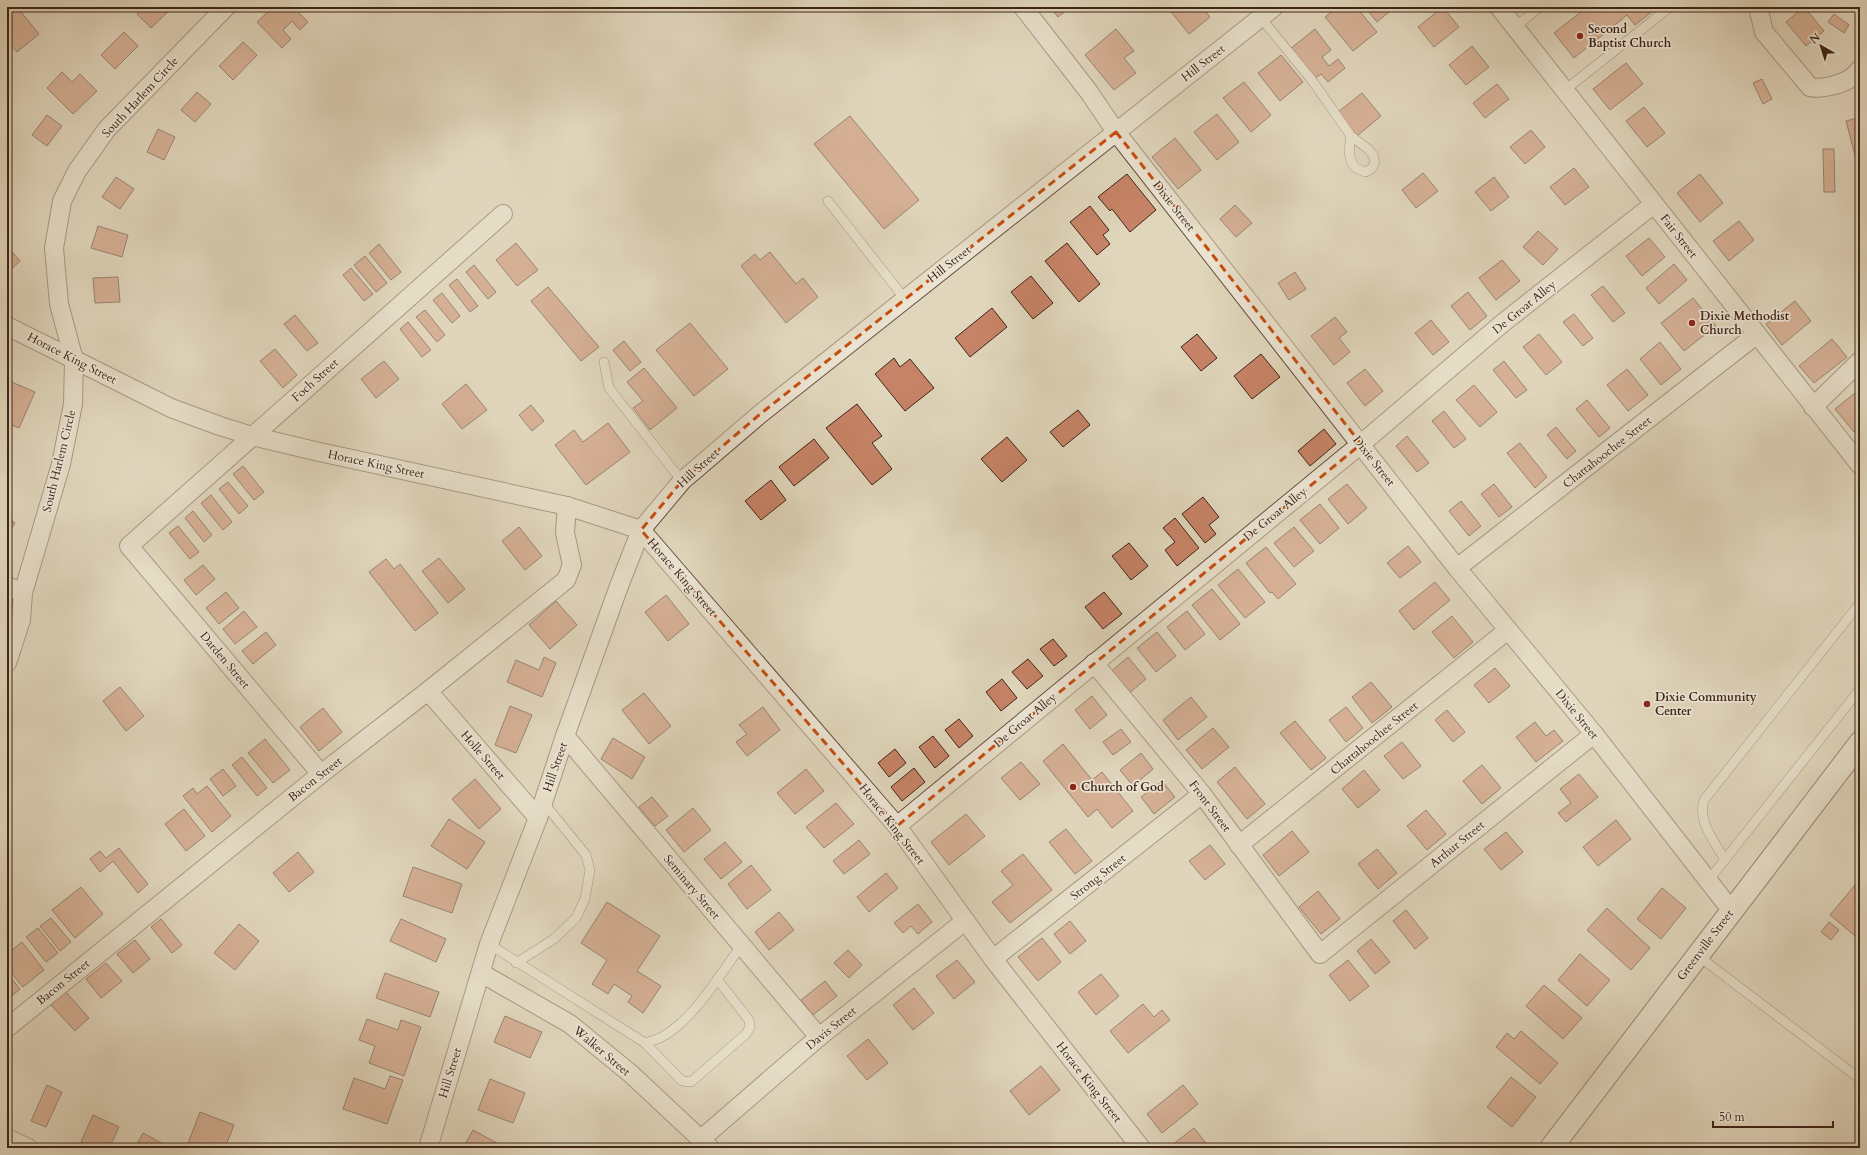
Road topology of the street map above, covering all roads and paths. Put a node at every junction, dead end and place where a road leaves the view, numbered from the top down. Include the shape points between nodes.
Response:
1 (226, 7) edge
2 (1023, 7) edge
3 (1499, 7) edge
4 (1540, 7) edge
5 (1670, 7) edge
6 (1758, 7) edge
7 (1268, 12) edge
8 (1515, 27) junction
9 (1860, 69) edge
10 (1565, 90) junction
11 (1116, 132) junction
12 (1351, 136) dead end
13 (828, 202) dead end
14 (1654, 204) junction
15 (503, 214) dead end
16 (905, 299) junction
17 (7, 326) edge
18 (1756, 335) junction
19 (74, 360) junction
20 (1860, 361) edge
21 (604, 362) dead end
22 (1813, 407) junction
23 (252, 436) junction
24 (1361, 444) junction
25 (1860, 465) edge
26 (682, 481) junction
27 (568, 506) junction
28 (641, 530) junction
29 (129, 546) joint
30 (1458, 568) junction
31 (15, 590) edge
32 (1860, 603) edge
33 (1508, 630) junction
34 (7, 663) edge
35 (1094, 663) junction
36 (1860, 689) edge
37 (428, 691) junction
38 (1594, 734) junction
39 (565, 736) junction
40 (1860, 744) edge
41 (321, 774) junction
42 (1202, 794) junction
43 (541, 810) junction
44 (897, 826) junction
45 (1239, 846) junction
46 (1725, 860) junction
47 (1708, 881) junction
48 (1731, 910) junction
49 (965, 921) junction
50 (489, 944) junction
51 (741, 946) junction
52 (1320, 954) joint
53 (1697, 955) junction
54 (993, 959) junction
55 (516, 963) junction
56 (481, 973) junction
57 (717, 979) junction
58 (7, 1028) edge
59 (819, 1037) junction
60 (645, 1043) junction
61 (1860, 1079) edge
62 (7, 1138) edge
63 (705, 1144) edge
64 (28, 1148) edge
65 (428, 1148) edge
66 (1141, 1148) edge
67 (1551, 1148) edge

1 - 19 street, South Harlem Circle via 107,129 77,171 62,201 54,248 59,304
2 - 11 street, Dixie Street via 1090,92
3 - 8 street, Fair Street
4 - 8 lane
5 - 10 lane
6 - 9 street via 1764,32 1810,87 1835,84 1850,78
7 - 11 street, Hill Street
7 - 12 lane
8 - 10 street, Fair Street
10 - 14 street, Fair Street
11 - 16 street, Hill Street
11 - 24 street, Dixie Street
13 - 16 lane
14 - 18 street, Fair Street
14 - 24 street, De Groat Alley via 1504,322
15 - 23 street, Foch Street
16 - 26 street, Hill Street via 759,415
17 - 19 street, Horace King Street
18 - 22 street, Fair Street
18 - 30 street, Chattahoochee Street
19 - 23 street, Horace King Street via 171,408
19 - 31 street, South Harlem Circle via 73,404 61,464
20 - 22 street
21 - 26 lane via 609,388
22 - 25 street, Fair Street
23 - 27 street, Horace King Street
23 - 29 street, Foch Street
24 - 30 street, Dixie Street
24 - 35 street, De Groat Alley
26 - 28 street, Hill Street
27 - 28 street, Horace King Street
27 - 37 street, Bacon Street via 565,533 572,565 566,580
28 - 39 street, Hill Street
28 - 44 street, Horace King Street
29 - 41 street, Darden Street
30 - 33 street, Dixie Street
31 - 34 street, South Harlem Circle via 21,620
32 - 46 lane via 1704,800 1701,809 1702,819
33 - 38 street, Dixie Street
33 - 45 street, Chattahoochee Street
35 - 42 street, Front Street
35 - 44 street, De Groat Alley
36 - 46 lane
37 - 41 street, Bacon Street
37 - 43 street, Holle Street
38 - 47 street, Dixie Street
38 - 52 street, Arthur Street
39 - 43 street, Hill Street
39 - 51 street, Seminary Street
40 - 48 street, Greenville Street
41 - 58 street, Bacon Street
42 - 45 street, Front Street
42 - 54 street, Strong Street
43 - 50 street, Hill Street
43 - 55 lane via 586,855 590,870 585,900 576,918 554,939
44 - 49 street, Horace King Street
45 - 52 street, Front Street
46 - 47 lane
47 - 48 street, Dixie Street
48 - 53 street, Greenville Street
49 - 54 street, Horace King Street
49 - 59 street, Davis Street
50 - 55 lane
50 - 56 street, Hill Street
51 - 57 lane
51 - 59 street, Seminary Street
53 - 61 lane
53 - 67 street, Greenville Street
54 - 66 street, Horace King Street
55 - 60 lane
56 - 63 street, Walker Street via 570,1024 631,1074
56 - 65 street, Hill Street
57 - 60 lane via 679,1025 660,1038
57 - 60 lane via 749,1020 750,1027 746,1034 691,1082 682,1081
59 - 63 street, Davis Street
62 - 64 street

